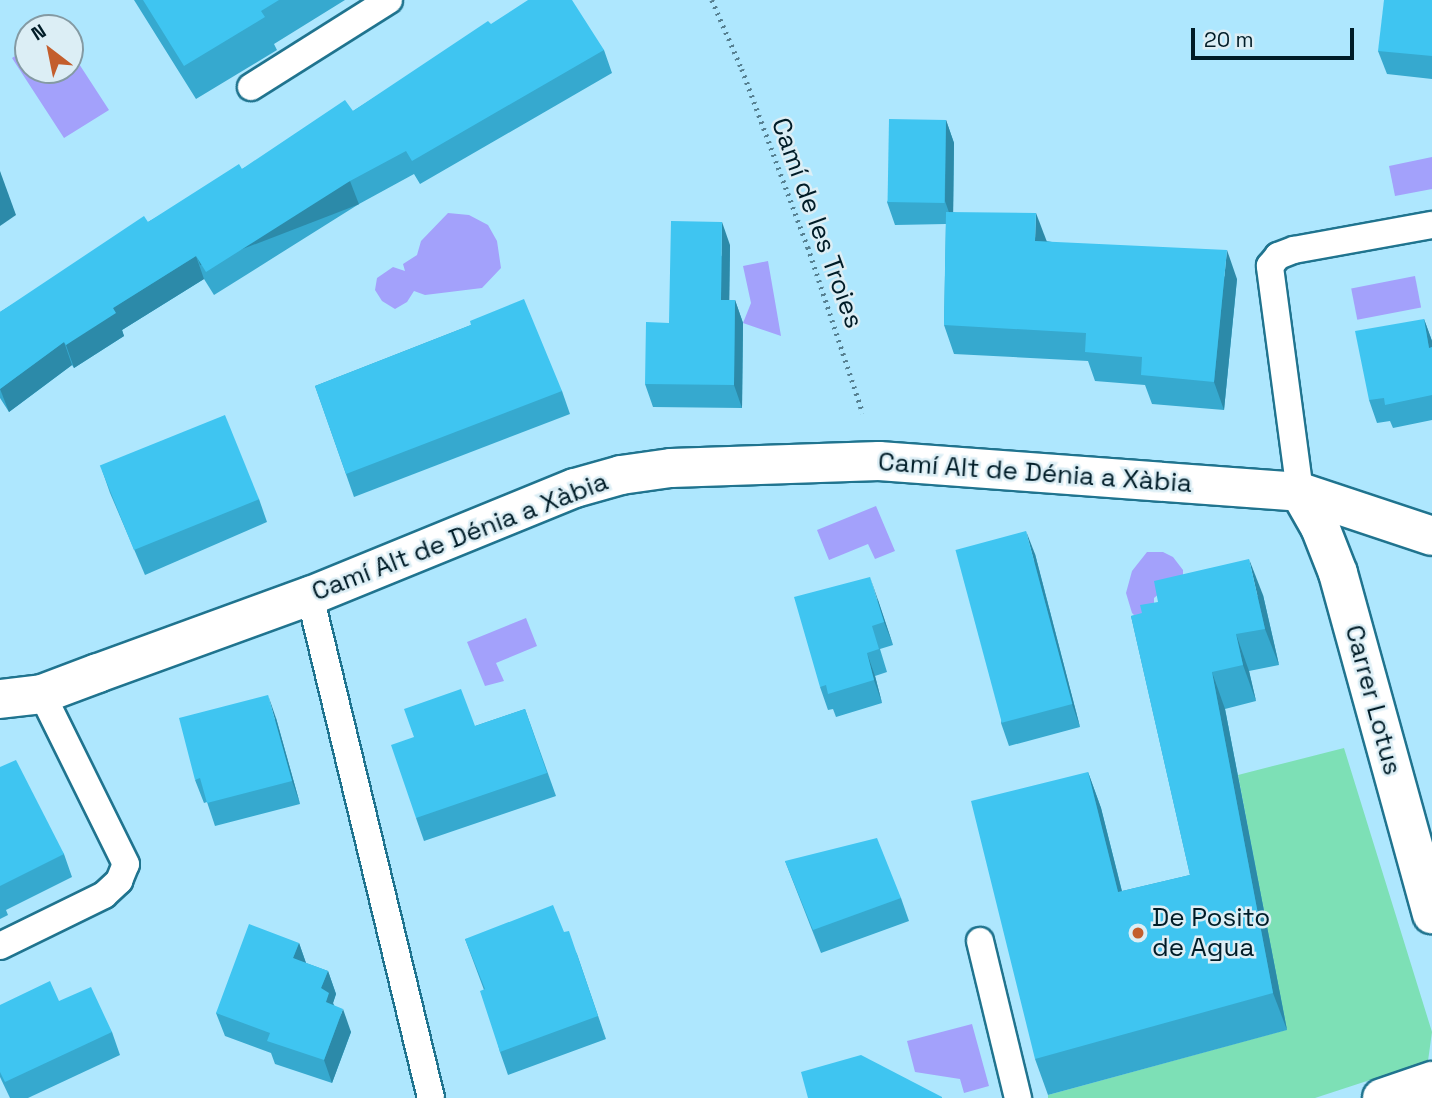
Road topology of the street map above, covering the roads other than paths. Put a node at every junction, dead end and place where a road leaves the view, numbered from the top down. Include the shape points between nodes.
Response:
1 (389, 0) edge
2 (251, 87) dead end
3 (1432, 225) edge
4 (1300, 492) junction
5 (1432, 536) edge
6 (310, 596) junction
7 (42, 694) junction
8 (0, 699) edge
9 (1432, 914) edge
10 (980, 941) dead end
11 (0, 946) edge
12 (1432, 1081) edge
13 (431, 1098) edge
14 (1018, 1098) edge
15 (1382, 1098) edge

1 - 2 lane
3 - 4 lane via 1294,250 1278,256 1270,266
4 - 5 street, Camí Alt de Dénia a Xàbia
4 - 6 street, Camí Alt de Dénia a Xàbia via 879,461 671,468 575,488
4 - 9 street, Carrer Lotus via 1338,573
6 - 7 street, Camí Alt de Dénia a Xàbia
6 - 13 lane
7 - 8 street, Camí Alt de Dénia a Xàbia
7 - 11 lane via 125,864 119,881 104,895
10 - 14 lane
12 - 15 street

